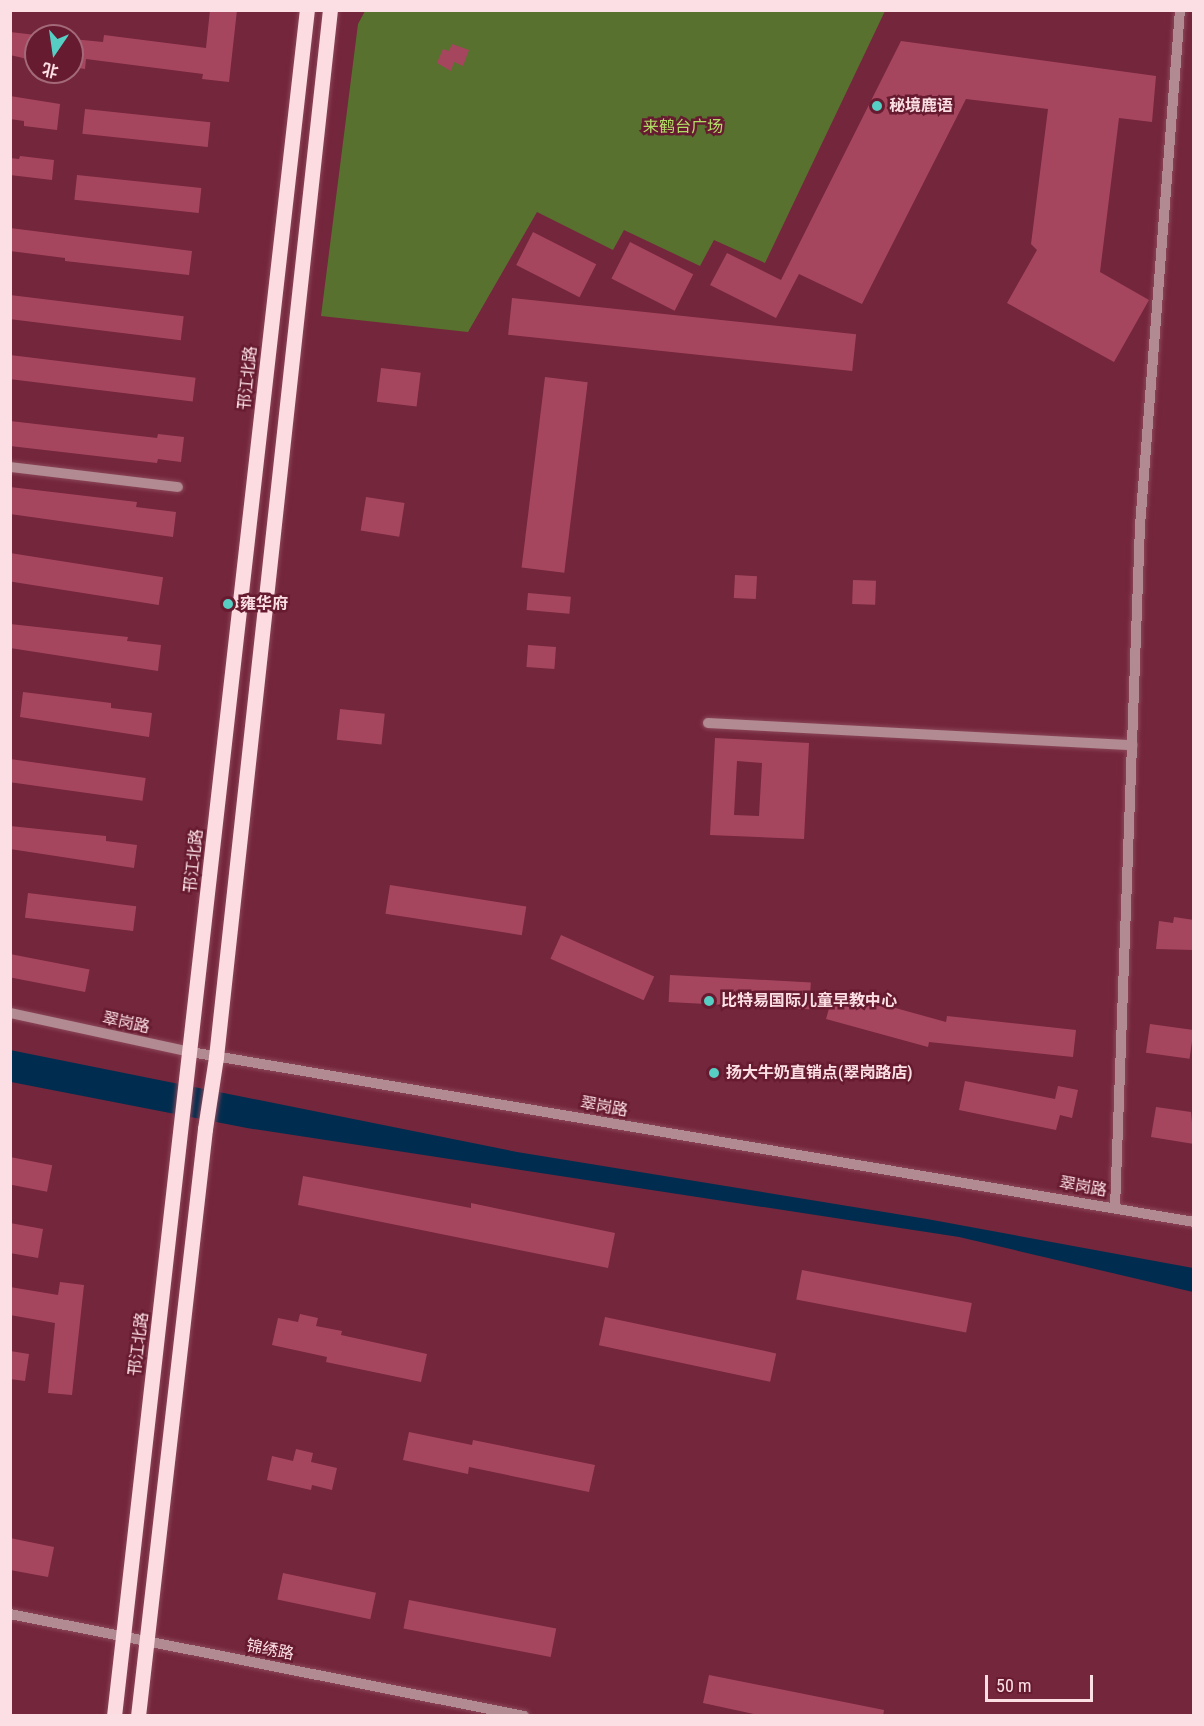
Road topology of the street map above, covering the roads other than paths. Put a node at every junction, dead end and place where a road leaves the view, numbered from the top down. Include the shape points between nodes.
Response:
1 (307, 10) edge
2 (330, 10) edge
3 (1180, 10) edge
4 (10, 467) edge
5 (178, 487) dead end
6 (708, 723) dead end
7 (1132, 745) junction
8 (10, 1013) edge
9 (191, 1053) junction
10 (216, 1057) junction
11 (1115, 1208) junction
12 (1194, 1222) edge
13 (10, 1614) edge
14 (123, 1635) junction
15 (147, 1640) junction
16 (114, 1716) edge
17 (138, 1716) edge
18 (524, 1716) edge

1 - 9 main road, 邗江北路
2 - 10 main road
3 - 7 street via 1140,526
4 - 5 street
6 - 7 street
7 - 11 street
8 - 9 street, 翠岗路
9 - 10 street, 翠岗路
9 - 14 main road, 邗江北路
10 - 11 street, 翠岗路
10 - 15 main road
11 - 12 street, 翠岗路
13 - 14 street, 锦绣路
14 - 15 street, 锦绣路
14 - 16 main road, 邗江北路
15 - 17 main road
15 - 18 street, 锦绣路

